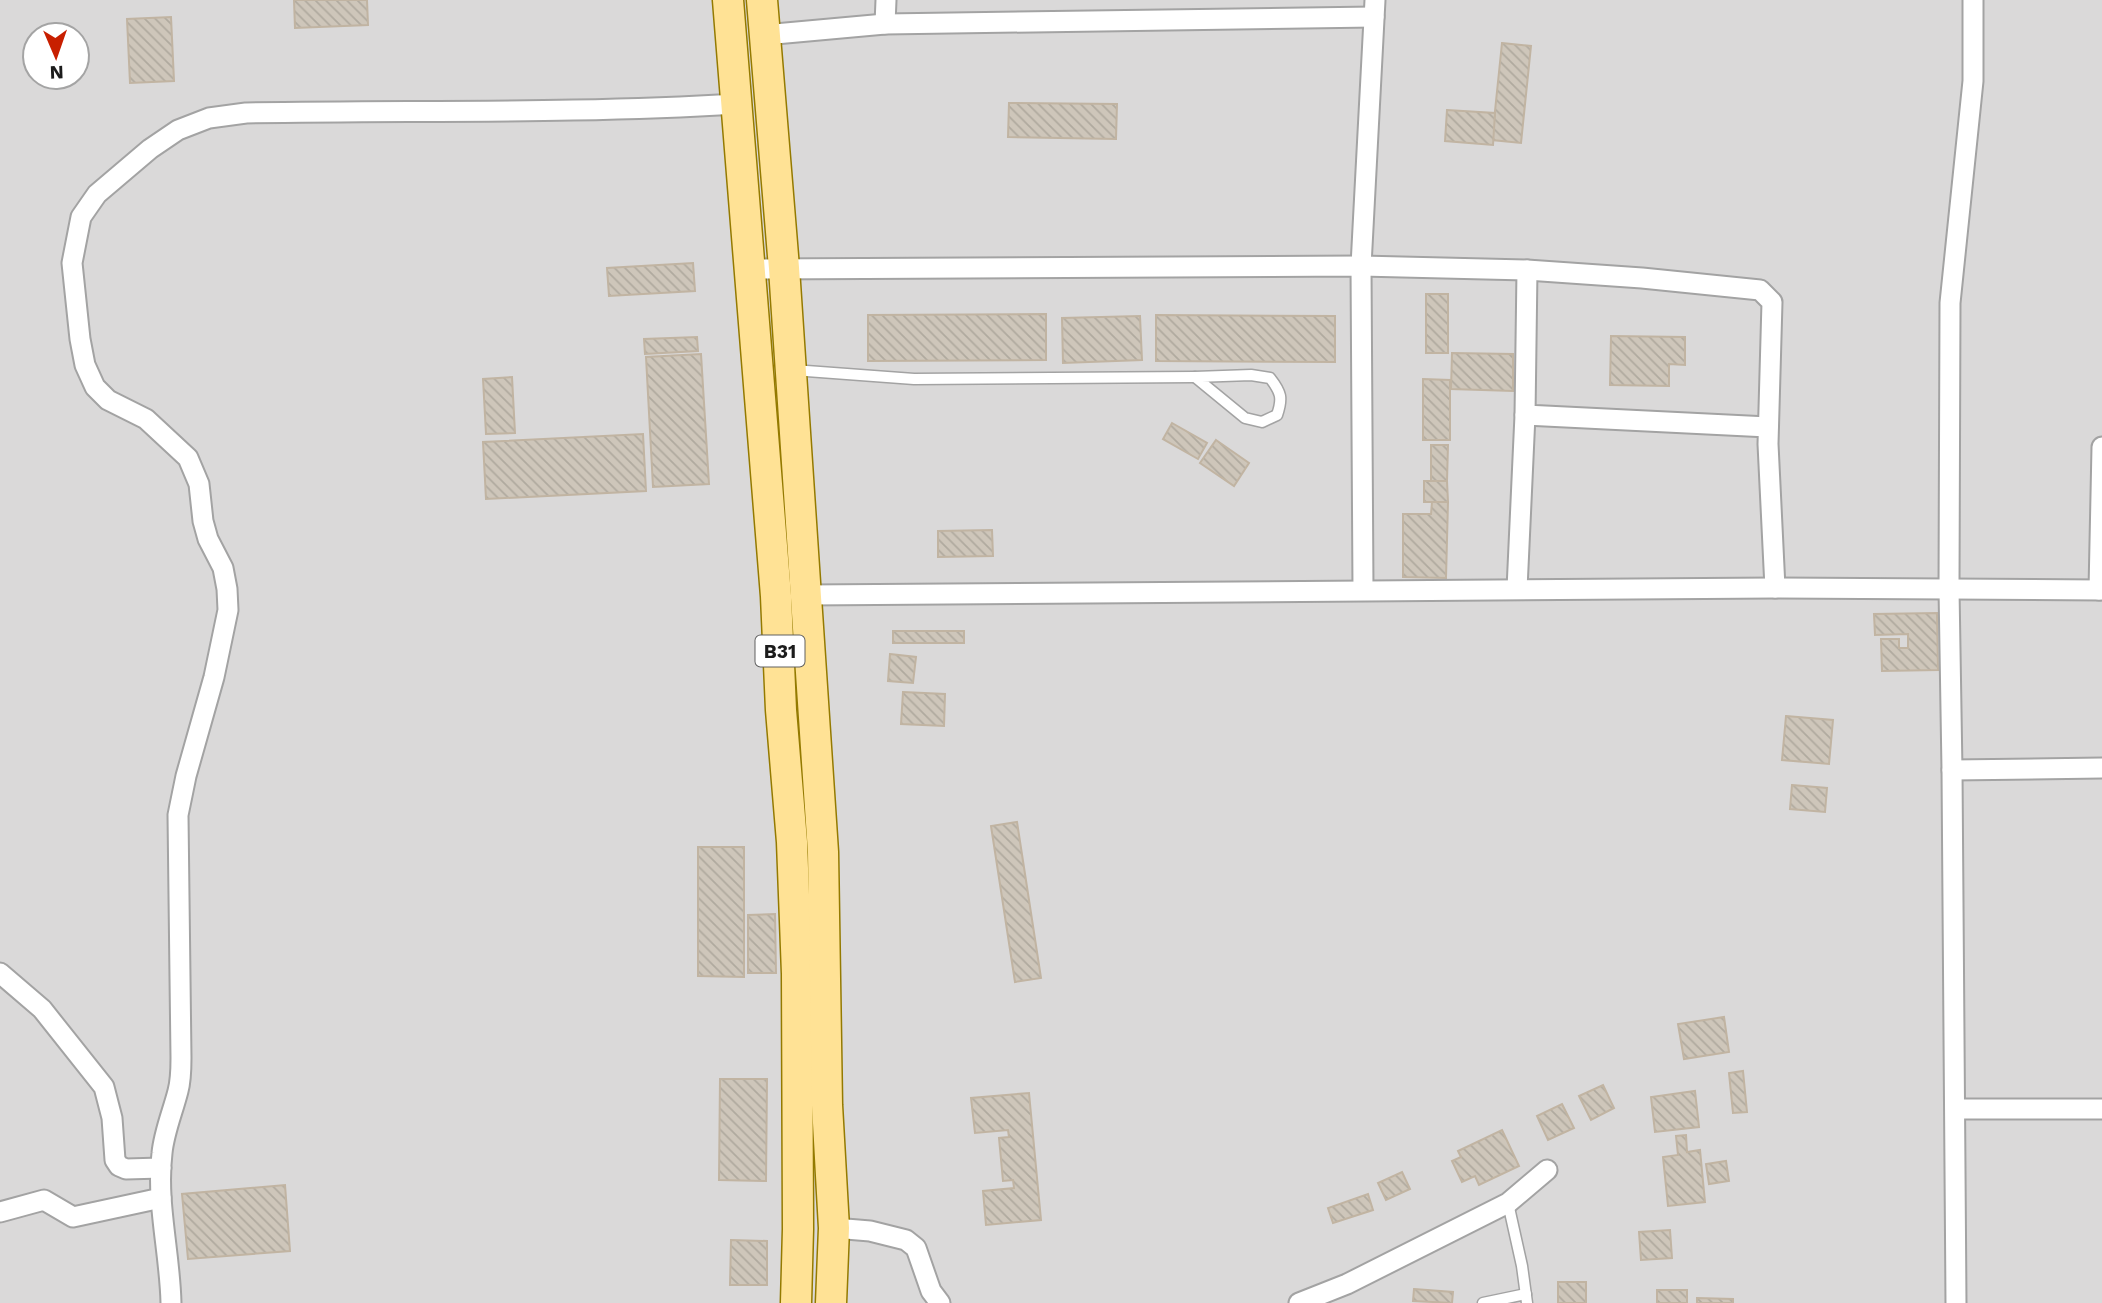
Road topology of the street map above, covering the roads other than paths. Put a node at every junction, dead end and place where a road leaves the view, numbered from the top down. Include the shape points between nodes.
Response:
1 (728, 0) edge
2 (762, 0) edge
3 (886, 0) edge
4 (1973, 0) edge
5 (1375, 9) edge
6 (885, 24) junction
7 (764, 35) junction
8 (737, 104) junction
9 (1361, 266) junction
10 (784, 268) junction
11 (750, 270) junction
12 (1527, 270) junction
13 (789, 370) junction
14 (1195, 377) junction
15 (1525, 415) junction
16 (1768, 427) junction
17 (2102, 447) edge
18 (1775, 588) junction
19 (1517, 589) junction
20 (1949, 589) junction
21 (1363, 590) junction
22 (2101, 590) edge
23 (806, 595) junction
24 (794, 660) junction
25 (2102, 768) edge
26 (1952, 770) junction
27 (0, 973) edge
28 (1956, 1109) junction
29 (2102, 1109) edge
30 (161, 1168) junction
31 (1547, 1170) dead end
32 (161, 1198) junction
33 (1508, 1203) junction
34 (0, 1212) edge
35 (834, 1228) junction
36 (1526, 1299) edge
37 (171, 1303) edge
38 (796, 1303) edge
39 (831, 1303) edge
40 (940, 1303) edge
41 (1299, 1303) edge
42 (1483, 1303) edge
43 (1956, 1303) edge

1 - 8 main road, B31
2 - 7 main road, B31
3 - 6 street
4 - 20 street via 1973,81 1950,303
5 - 6 street
5 - 9 street
6 - 7 street
7 - 10 main road, B31
8 - 11 main road, B31
8 - 30 street via 246,113 209,118 178,130 150,149 97,194 80,217 72,263 85,365 95,387 108,400 146,419 188,458 199,484 202,521 227,589 221,643 178,815 181,1058
9 - 10 street
9 - 12 street
9 - 21 street
10 - 11 street
10 - 13 main road, B31
11 - 24 main road, B31
12 - 15 street
12 - 16 street via 1760,290 1772,302
13 - 14 lane via 914,379
13 - 23 main road, B31
14 - 14 lane via 1270,378 1282,400 1277,415 1262,422 1245,418
15 - 16 street
15 - 19 street
16 - 18 street
17 - 22 street
18 - 19 street
18 - 20 street
19 - 21 street
20 - 22 street
20 - 26 street
21 - 23 street
23 - 24 main road, B31
24 - 35 main road, B31 via 823,852
24 - 38 main road, B31 via 781,710 797,974
25 - 26 street
26 - 28 street
27 - 30 street via 42,1009 104,1087 119,1166
28 - 29 street
28 - 43 street
30 - 32 street
31 - 33 street
32 - 34 street via 73,1217 44,1200
32 - 37 street
33 - 36 lane
33 - 41 street via 1347,1284
35 - 39 main road, B31
35 - 40 street via 906,1240 916,1248
36 - 42 lane

